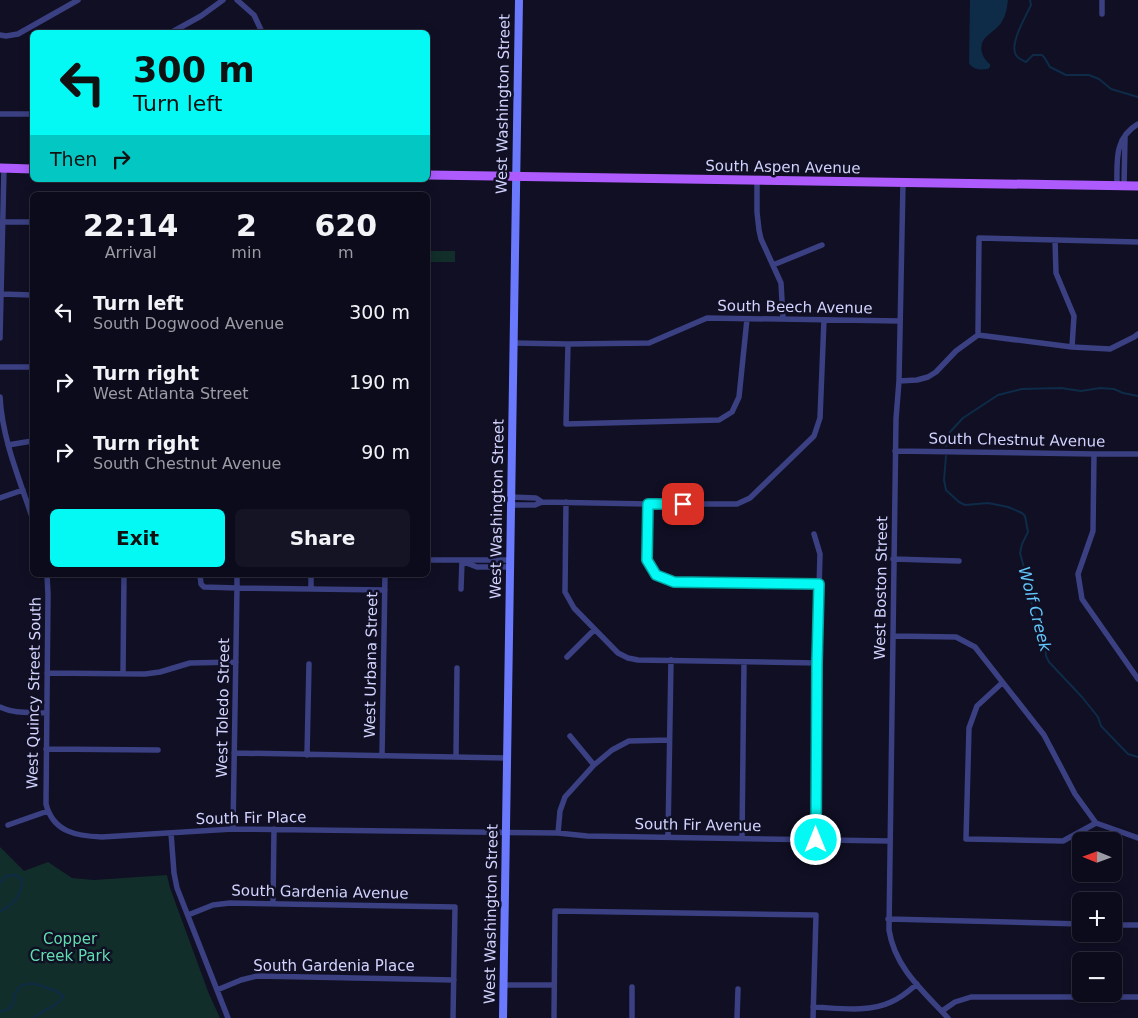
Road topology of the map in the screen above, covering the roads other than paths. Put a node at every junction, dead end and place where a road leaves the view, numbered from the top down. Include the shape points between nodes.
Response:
1 (78, 0) edge
2 (223, 0) edge
3 (237, 0) edge
4 (519, 0) edge
5 (1102, 0) edge
6 (1102, 14) dead end
7 (176, 30) edge
8 (261, 30) edge
9 (0, 35) edge
10 (0, 114) edge
11 (30, 114) edge
12 (1138, 124) edge
13 (2, 168) edge
14 (30, 169) edge
15 (430, 175) edge
16 (516, 177) junction
17 (757, 181) junction
18 (902, 183) junction
19 (1120, 186) junction
20 (1138, 186) edge
21 (2, 222) junction
22 (30, 222) edge
23 (1055, 240) junction
24 (1138, 242) edge
25 (822, 245) dead end
26 (1, 253) edge
27 (773, 265) junction
28 (1, 294) edge
29 (30, 294) edge
30 (747, 318) junction
31 (783, 319) junction
32 (824, 320) junction
33 (900, 321) junction
34 (1138, 334) edge
35 (978, 335) junction
36 (0, 338) edge
37 (514, 343) junction
38 (568, 344) junction
39 (1072, 347) junction
40 (0, 367) edge
41 (30, 367) edge
42 (899, 381) junction
43 (0, 396) edge
44 (30, 441) edge
45 (8, 445) junction
46 (896, 451) junction
47 (1094, 454) junction
48 (1138, 454) edge
49 (23, 490) junction
50 (0, 498) edge
51 (511, 501) junction
52 (566, 502) junction
53 (648, 504) junction
54 (30, 511) edge
55 (814, 534) dead end
56 (894, 559) junction
57 (430, 560) edge
58 (462, 561) junction
59 (959, 561) dead end
60 (510, 564) junction
61 (47, 577) edge
62 (124, 577) edge
63 (200, 577) edge
64 (237, 577) edge
65 (311, 577) edge
66 (385, 577) edge
67 (819, 584) junction
68 (237, 588) junction
69 (311, 588) junction
70 (461, 589) dead end
71 (385, 590) junction
72 (594, 630) junction
73 (893, 636) junction
74 (566, 657) dead end
75 (671, 660) junction
76 (236, 662) junction
77 (744, 663) junction
78 (817, 663) junction
79 (309, 664) dead end
80 (457, 668) dead end
81 (47, 673) junction
82 (123, 674) junction
83 (1138, 678) edge
84 (1002, 683) junction
85 (0, 707) edge
86 (46, 713) junction
87 (570, 736) dead end
88 (669, 740) junction
89 (46, 749) junction
90 (158, 750) dead end
91 (234, 753) junction
92 (307, 755) junction
93 (382, 756) junction
94 (456, 757) junction
95 (507, 758) junction
96 (594, 765) junction
97 (48, 811) junction
98 (1096, 822) junction
99 (8, 826) dead end
100 (233, 829) junction
101 (274, 829) junction
102 (171, 832) junction
103 (506, 833) junction
104 (558, 833) junction
105 (668, 837) junction
106 (742, 838) junction
107 (1138, 838) edge
108 (816, 840) junction
109 (890, 841) junction
110 (273, 904) junction
111 (188, 915) junction
112 (888, 920) junction
113 (1072, 924) edge
114 (1122, 925) edge
115 (1138, 925) edge
116 (454, 980) junction
117 (917, 984) junction
118 (504, 985) junction
119 (554, 985) junction
120 (632, 987) dead end
121 (738, 989) dead end
122 (216, 990) junction
123 (1138, 997) edge
124 (813, 1008) junction
125 (942, 1012) junction
126 (228, 1018) edge
127 (453, 1018) edge
128 (503, 1018) edge
129 (554, 1018) edge
130 (632, 1018) edge
131 (737, 1018) edge
132 (813, 1018) edge
133 (948, 1018) edge

1 - 9 street via 18,34
2 - 7 street
3 - 8 street via 254,15
4 - 16 main road, West Washington Street
5 - 6 street
10 - 11 street
12 - 19 street via 1125,135
13 - 14 main road
13 - 21 street
15 - 16 main road, South Aspen Avenue
16 - 17 main road, South Aspen Avenue
16 - 37 main road, West Washington Street
17 - 18 main road, South Aspen Avenue
17 - 27 street via 758,230
18 - 19 main road, South Aspen Avenue
18 - 33 street, West Boston Street
19 - 20 main road, South Aspen Avenue
21 - 22 street
21 - 26 street
23 - 24 street
23 - 35 street via 979,238
23 - 39 street via 1056,273 1074,316
25 - 27 street
26 - 28 street
27 - 31 street via 781,283
28 - 29 street
28 - 36 street
30 - 31 street, South Beech Avenue
30 - 38 street, South Beech Avenue via 707,318 649,343
30 - 38 street via 739,397 732,412 719,420 566,424
31 - 32 street, South Beech Avenue
32 - 33 street, South Beech Avenue
32 - 53 street via 820,418 814,436 750,498 736,504
33 - 42 street, West Boston Street
34 - 39 street via 1110,349
35 - 39 street
35 - 42 street via 928,377
37 - 38 street, South Beech Avenue
37 - 51 main road, West Washington Street
40 - 41 street
42 - 46 street, West Boston Street
43 - 45 street
44 - 45 street
45 - 49 street
46 - 47 street, South Chestnut Avenue
46 - 56 street, West Boston Street
47 - 48 street, South Chestnut Avenue
47 - 83 street via 1093,531 1078,574 1082,599
49 - 50 street
49 - 54 street
51 - 52 street via 535,505
51 - 60 main road, West Washington Street
52 - 53 street
52 - 72 street via 565,592 574,608
53 - 67 street via 647,560 656,575 674,582
55 - 67 street via 820,554
56 - 59 street
56 - 73 street, West Boston Street
57 - 58 street
58 - 60 street via 477,566
58 - 70 street
60 - 95 main road, West Washington Street
61 - 81 street, West Quincy Street South
62 - 82 street
63 - 68 street via 204,587
64 - 68 street, West Toledo Street
65 - 69 street
66 - 71 street, West Urbana Street
67 - 78 street
68 - 69 street
68 - 76 street, West Toledo Street
69 - 71 street
71 - 93 street, West Urbana Street
72 - 74 street
72 - 75 street via 628,658
73 - 84 street via 956,637 975,647
73 - 109 street, West Boston Street
75 - 77 street
75 - 88 street
76 - 82 street via 198,662 153,674
76 - 91 street, West Toledo Street
77 - 78 street
77 - 106 street
78 - 108 street
79 - 92 street
80 - 94 street
81 - 82 street
81 - 86 street, West Quincy Street South
84 - 98 street via 1044,735 1075,794
84 - 98 street via 977,706 969,728 966,839 1063,841
85 - 86 street via 8,711
86 - 89 street, West Quincy Street South
87 - 96 street
88 - 96 street via 629,740
88 - 105 street
89 - 90 street
89 - 97 street, West Quincy Street South via 45,796
91 - 92 street
91 - 100 street, West Toledo Street
92 - 93 street
93 - 94 street
94 - 95 street
95 - 103 main road, West Washington Street
96 - 104 street via 566,797 560,811
97 - 99 street
97 - 102 street, South Fir Place via 61,828 81,836
98 - 107 street
100 - 101 street, South Fir Place
100 - 102 street, South Fir Place
101 - 103 street, South Fir Place
101 - 110 street
102 - 111 street via 175,880
103 - 104 street, South Fir Avenue
103 - 118 main road, West Washington Street
104 - 105 street, South Fir Avenue
105 - 106 street, South Fir Avenue
106 - 108 street, South Fir Avenue
108 - 109 street, South Fir Avenue
109 - 112 street, West Boston Street
110 - 111 street, South Gardenia Avenue via 220,904
110 - 116 street, South Gardenia Avenue via 455,906
111 - 122 street
112 - 113 street
112 - 117 street, West Boston Street via 897,958
114 - 115 street
116 - 122 street, South Gardenia Place via 258,976
116 - 127 street
117 - 124 street via 901,997 881,1006
117 - 125 street, West Boston Street
118 - 119 street
118 - 128 main road, West Washington Street
119 - 124 street via 555,912 816,914
119 - 129 street
120 - 130 street
121 - 131 street
122 - 126 street
123 - 125 street via 971,997 955,1002
124 - 132 street
125 - 133 street, West Boston Street

